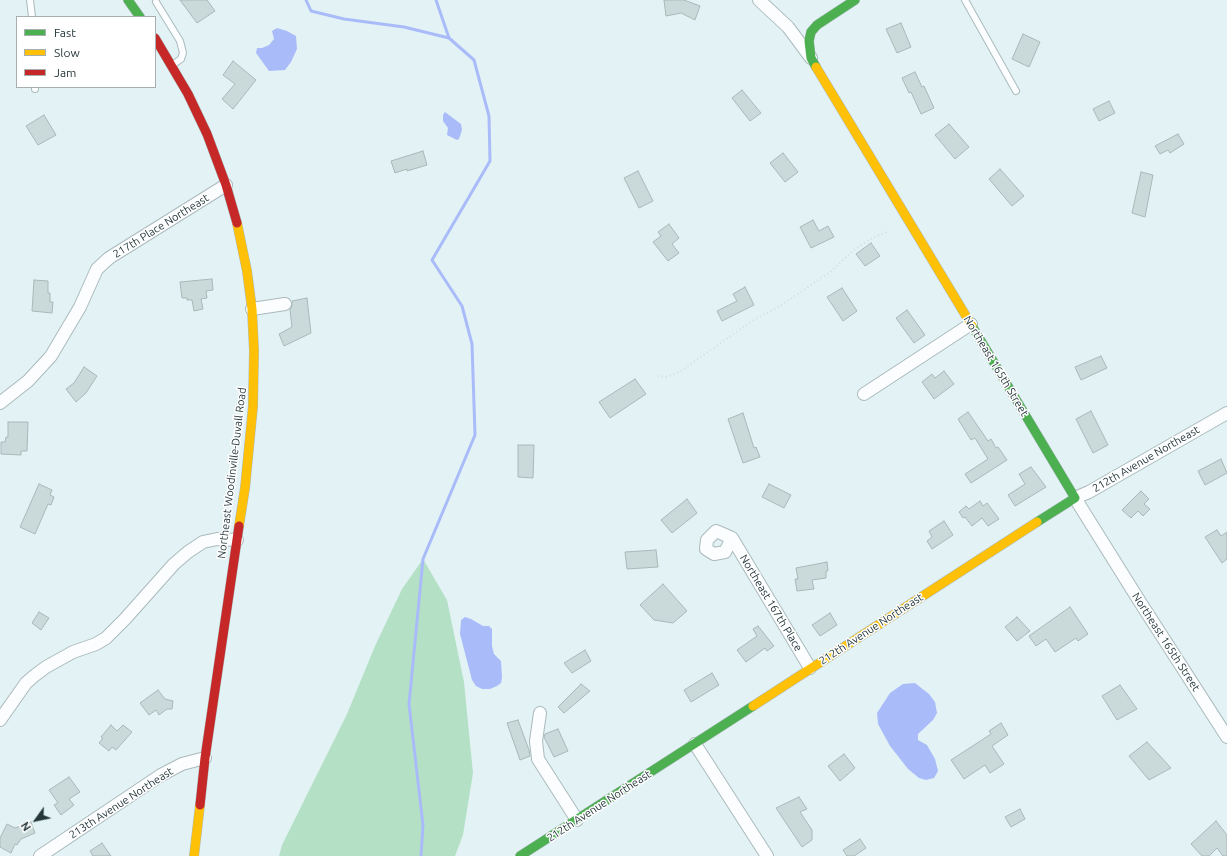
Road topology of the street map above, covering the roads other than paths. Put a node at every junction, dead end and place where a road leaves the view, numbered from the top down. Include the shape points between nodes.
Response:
1 (30, 0) edge
2 (128, 0) edge
3 (759, 0) edge
4 (855, 0) edge
5 (965, 0) edge
6 (156, 2) dead end
7 (32, 16) edge
8 (139, 16) edge
9 (156, 40) edge
10 (811, 58) junction
11 (172, 65) junction
12 (1016, 91) dead end
13 (226, 185) junction
14 (285, 304) dead end
15 (252, 309) junction
16 (971, 324) junction
17 (864, 394) dead end
18 (0, 403) edge
19 (1227, 413) edge
20 (1075, 498) junction
21 (732, 538) dead end
22 (237, 540) junction
23 (810, 668) junction
24 (540, 713) dead end
25 (0, 720) edge
26 (1227, 737) edge
27 (695, 744) junction
28 (205, 758) junction
29 (577, 820) junction
30 (40, 856) edge
31 (194, 856) edge
32 (520, 856) edge
33 (767, 856) edge

1 - 7 lane
2 - 8 street
3 - 10 street, Northeast 165th Street via 788,27
4 - 10 street via 828,17 811,32 808,41
5 - 12 lane
6 - 11 lane via 180,41 183,53 181,59
9 - 11 street, Northeast Woodinville-Duvall Road
10 - 16 street, Northeast 165th Street
11 - 13 street, Northeast Woodinville-Duvall Road via 207,134
13 - 15 street, Northeast Woodinville-Duvall Road via 242,246
13 - 18 street, 217th Place Northeast via 109,258 97,269 80,307 51,356 28,381
14 - 15 street
15 - 22 street, Northeast Woodinville-Duvall Road via 253,406
16 - 17 street
16 - 20 street, Northeast 165th Street
19 - 20 street, 212th Avenue Northeast
20 - 23 street, 212th Avenue Northeast
20 - 26 street, Northeast 165th Street
21 - 23 street, Northeast 167th Place
22 - 25 street via 217,539 203,542 188,552 106,638 46,667 26,683
22 - 28 street, Northeast Woodinville-Duvall Road
23 - 27 street, 212th Avenue Northeast
24 - 29 street via 536,740 538,759
27 - 29 street, 212th Avenue Northeast
27 - 33 street
28 - 30 street, 213th Avenue Northeast via 182,764 161,775
28 - 31 street, Northeast Woodinville-Duvall Road
29 - 32 street, 212th Avenue Northeast

